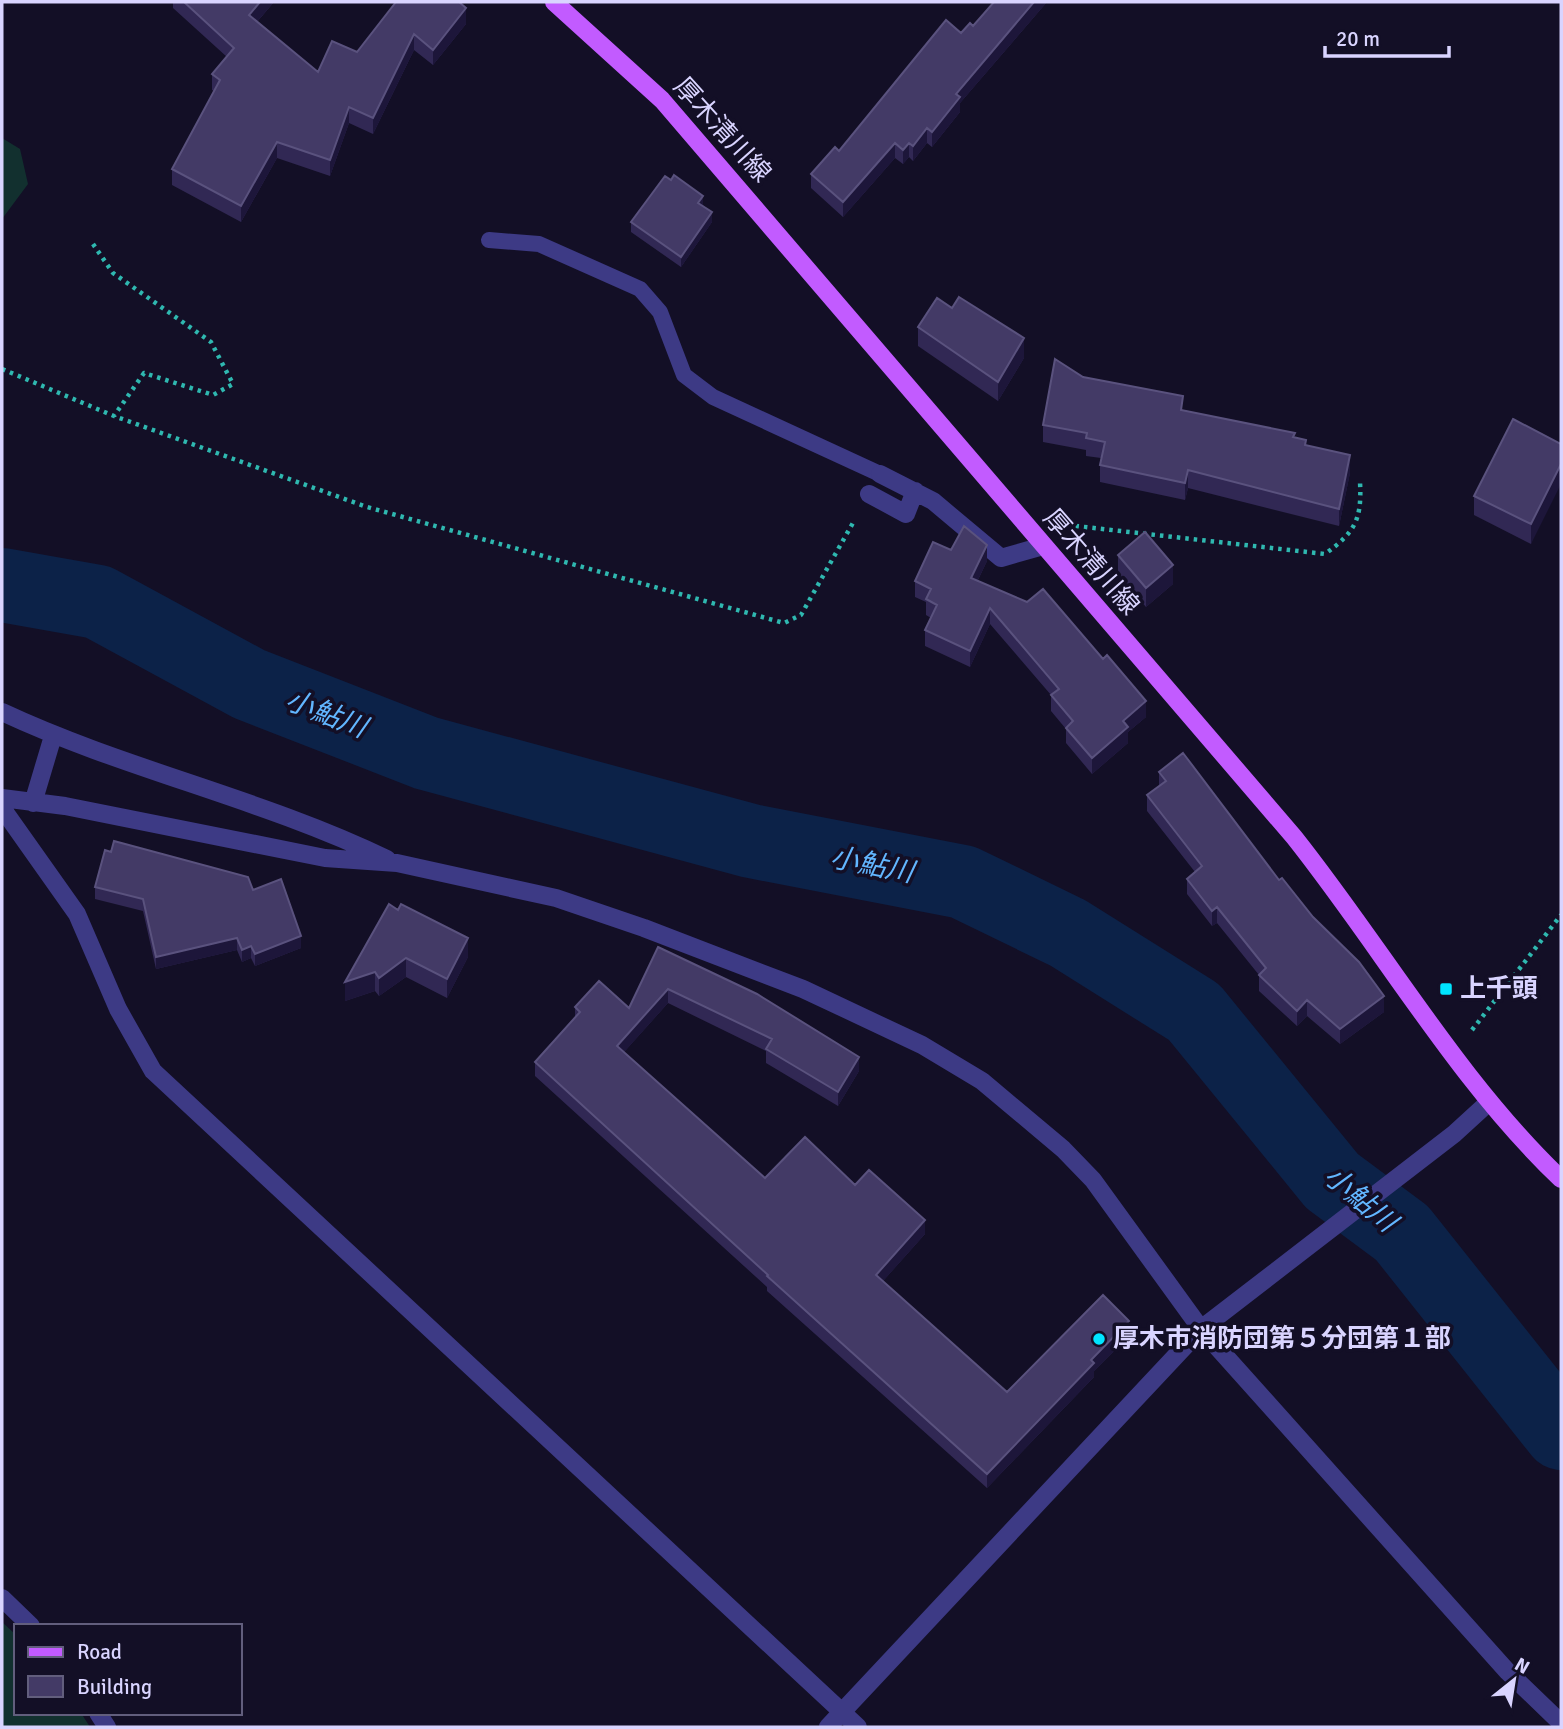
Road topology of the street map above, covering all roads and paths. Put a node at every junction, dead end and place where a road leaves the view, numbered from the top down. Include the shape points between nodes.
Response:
1 (554, 2) edge
2 (489, 240) dead end
3 (93, 244) dead end
4 (2, 369) edge
5 (114, 416) junction
6 (880, 474) joint
7 (1360, 482) dead end
8 (915, 491) junction
9 (869, 494) joint
10 (1020, 520) junction
11 (1043, 546) junction
12 (2, 712) edge
13 (53, 736) junction
14 (2, 798) edge
15 (33, 803) junction
16 (2, 808) edge
17 (397, 863) junction
18 (1561, 915) edge
19 (1450, 1048) junction
20 (1489, 1102) junction
21 (1561, 1179) edge
22 (1208, 1323) junction
23 (2, 1598) edge
24 (29, 1624) edge
25 (842, 1712) junction
26 (1561, 1723) edge
27 (828, 1727) edge
28 (858, 1727) edge

1 - 10 main road, 厚木清川線 via 662,100
2 - 6 lane via 540,244 640,289 660,312 684,375 713,397
3 - 5 path via 113,273 211,342 233,384 213,395 144,373
4 - 5 path
5 - 9 path via 367,507 784,623 801,615
6 - 8 street
7 - 10 path via 1361,504 1349,537 1325,554
8 - 9 street via 906,514
8 - 11 street via 1001,558
10 - 11 main road, 厚木清川線
11 - 19 main road, 厚木清川線 via 1294,837
12 - 13 street
13 - 15 street
13 - 17 street via 331,832
14 - 15 street
15 - 17 street via 325,858
16 - 25 street via 77,914 118,1009 153,1071
17 - 22 street via 556,898 619,919 803,989 922,1045 982,1082 1063,1149
18 - 19 path via 1478,1026
19 - 20 main road, 厚木清川線
20 - 21 main road, 厚木清川線
20 - 22 street via 1454,1135
22 - 25 street
22 - 26 street via 1507,1671
23 - 24 street
25 - 27 street
25 - 28 street

